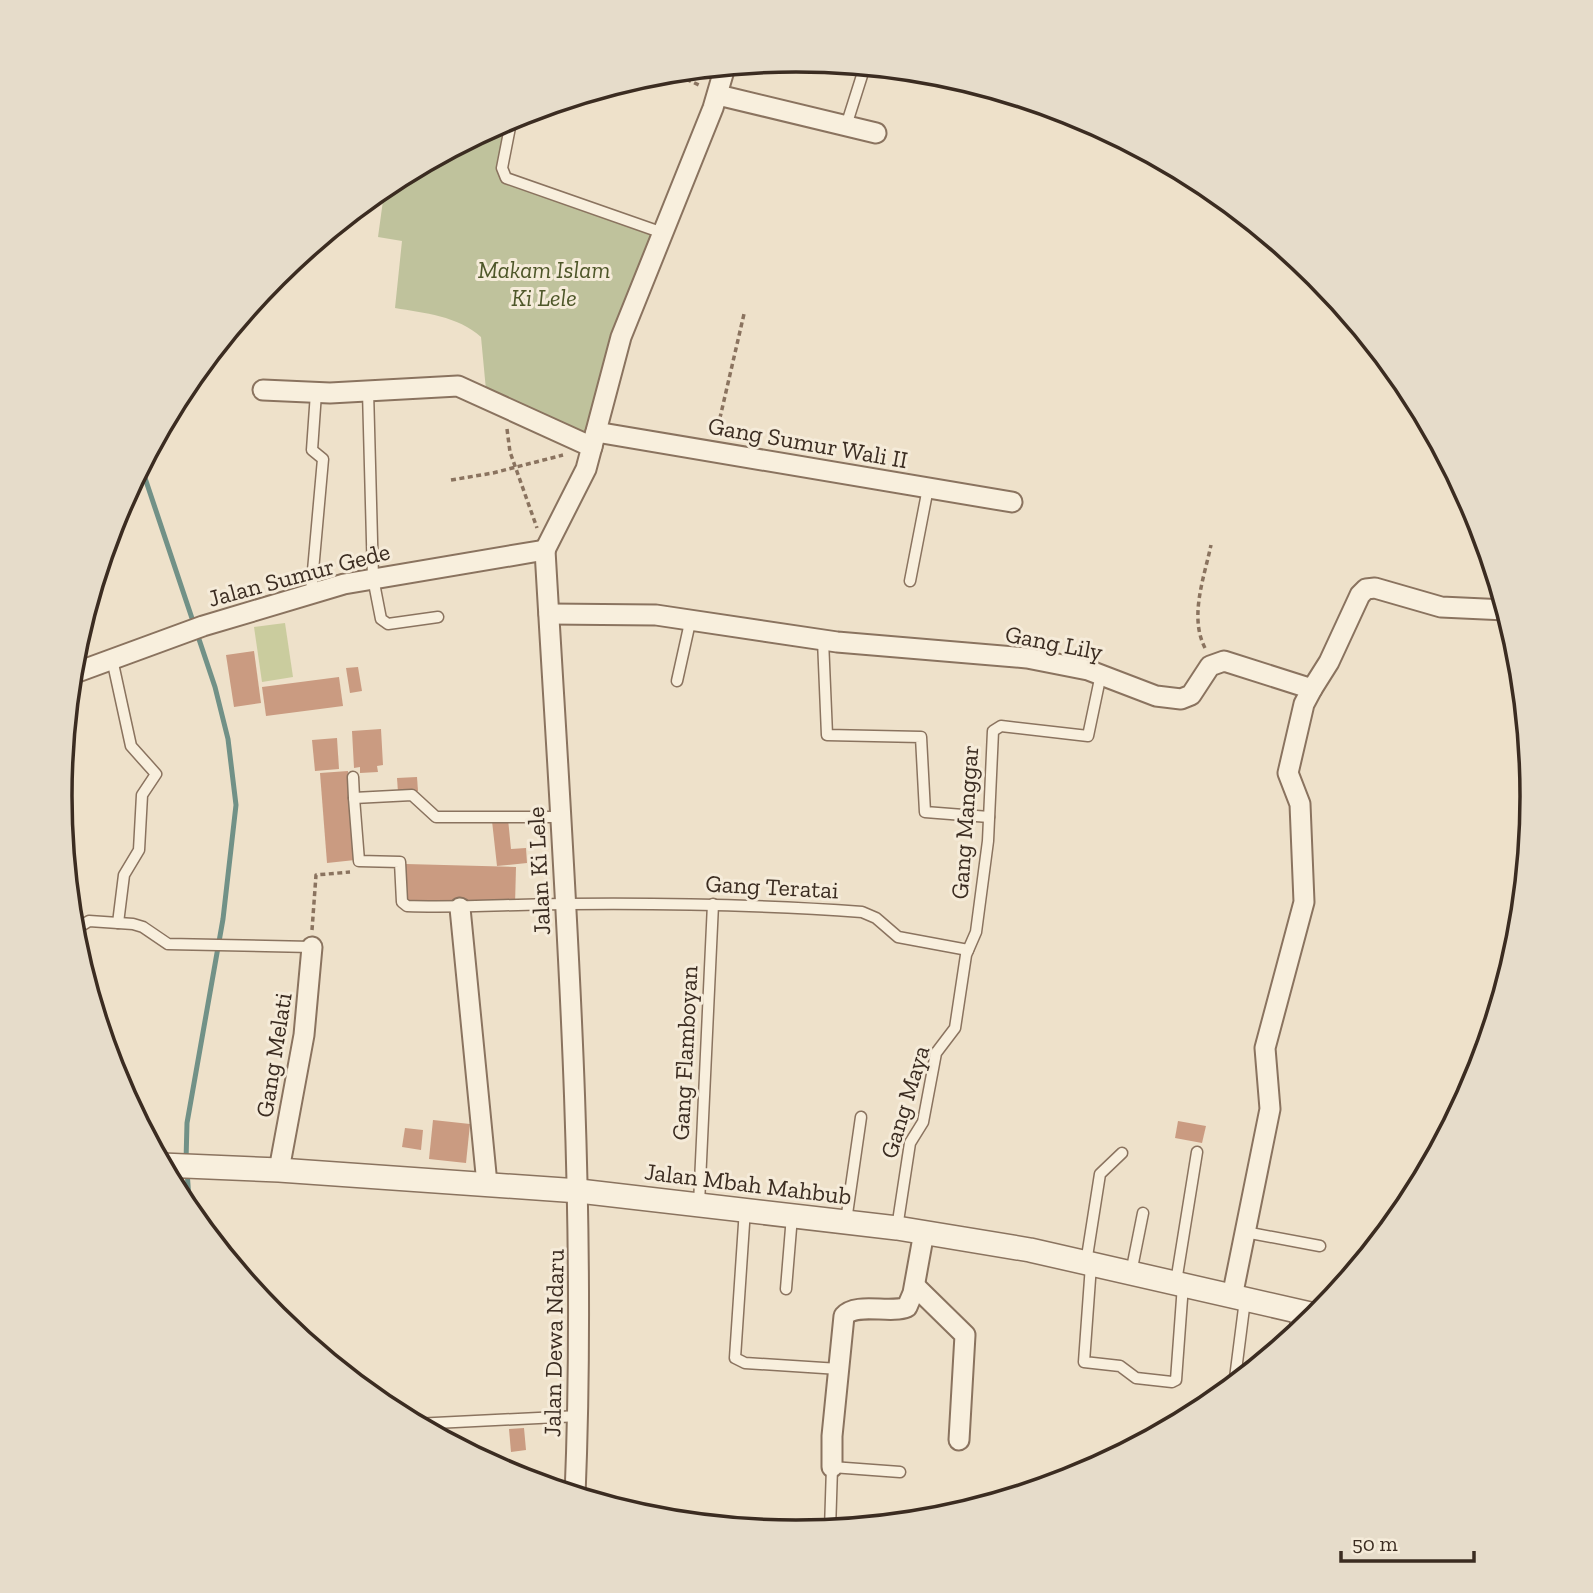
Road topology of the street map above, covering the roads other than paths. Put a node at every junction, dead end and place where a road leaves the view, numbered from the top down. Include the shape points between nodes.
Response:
1 (861, 75) edge
2 (723, 76) edge
3 (718, 95) junction
4 (846, 126) junction
5 (509, 131) edge
6 (876, 134) dead end
7 (663, 233) junction
8 (263, 390) dead end
9 (369, 391) junction
10 (316, 393) junction
11 (594, 440) junction
12 (928, 488) junction
13 (1012, 502) dead end
14 (545, 550) junction
15 (373, 578) junction
16 (910, 581) dead end
17 (312, 593) junction
18 (1497, 610) edge
19 (549, 614) junction
20 (438, 617) dead end
21 (691, 618) junction
22 (823, 640) junction
23 (113, 659) junction
24 (83, 670) edge
25 (1101, 674) junction
26 (677, 681) dead end
27 (1312, 689) junction
28 (353, 778) dead end
29 (354, 798) junction
30 (560, 817) junction
31 (989, 817) junction
32 (565, 904) junction
33 (713, 904) junction
34 (460, 908) junction
35 (118, 923) junction
36 (84, 924) edge
37 (312, 947) joint
38 (968, 950) junction
39 (860, 1117) dead end
40 (1197, 1152) dead end
41 (1122, 1153) dead end
42 (179, 1166) edge
43 (279, 1170) junction
44 (487, 1184) junction
45 (579, 1191) junction
46 (699, 1204) junction
47 (745, 1209) junction
48 (1143, 1213) dead end
49 (792, 1214) junction
50 (846, 1222) junction
51 (897, 1228) junction
52 (924, 1232) junction
53 (1245, 1232) junction
54 (1320, 1246) dead end
55 (1089, 1263) junction
56 (1131, 1273) junction
57 (1180, 1284) junction
58 (915, 1286) junction
59 (786, 1289) dead end
60 (1239, 1298) junction
61 (1304, 1313) edge
62 (839, 1370) junction
63 (1235, 1373) edge
64 (579, 1416) junction
65 (433, 1423) edge
66 (959, 1440) dead end
67 (832, 1467) junction
68 (900, 1472) dead end
69 (575, 1487) edge
70 (830, 1520) edge

1 - 4 lane
2 - 3 street
3 - 4 street
3 - 7 street
4 - 6 street
5 - 7 lane via 502,168 506,178
7 - 11 street via 621,337
8 - 10 street, Gang Sumur Wali II
9 - 10 street, Gang Sumur Wali II
9 - 11 street, Gang Sumur Wali II via 453,386
9 - 15 lane
10 - 17 lane via 312,450 323,459
11 - 12 street, Gang Sumur Wali II via 712,452
11 - 14 street via 582,477
12 - 13 street, Gang Sumur Wali II
12 - 16 lane
14 - 15 street, Jalan Sumur Gede
14 - 19 street, Jalan Ki Lele
15 - 17 street, Jalan Sumur Gede
15 - 20 lane via 384,623
17 - 23 street, Jalan Sumur Gede via 195,628
18 - 27 street via 1441,607 1366,589
19 - 21 street, Gang Lily
19 - 30 street, Jalan Ki Lele
21 - 22 street, Gang Lily
21 - 26 lane
22 - 25 street, Gang Lily via 1027,658
22 - 31 lane via 827,735 921,737 923,810
23 - 24 street, Jalan Sumur Gede
23 - 35 lane via 131,747 156,774 142,792 139,850 124,875
25 - 27 street, Gang Lily via 1144,693 1181,699 1194,692 1213,663 1224,661
25 - 31 lane, Gang Manggar via 1088,736 995,728
27 - 53 street via 1304,704 1288,773 1300,804 1304,902 1265,1048 1270,1109
28 - 29 lane
29 - 30 lane via 412,795 439,817
29 - 34 lane, Gang Teratai via 360,861 400,862 404,905
30 - 32 street, Jalan Ki Lele
31 - 38 lane, Gang Manggar via 978,922
32 - 33 lane, Gang Teratai
32 - 34 lane, Gang Teratai
32 - 45 street, Jalan Ki Lele
33 - 38 lane, Gang Teratai via 862,912 898,937
33 - 46 lane, Gang Flamboyan
34 - 44 street
35 - 36 lane
35 - 37 lane via 141,925 168,944
37 - 43 street, Gang Melati via 304,1035
38 - 51 lane, Gang Maya via 954,1028 936,1053 922,1125 910,1143
39 - 50 lane
40 - 57 lane
41 - 55 lane via 1100,1174
42 - 43 street, Jalan Mbah Mahbub
43 - 44 street, Jalan Mbah Mahbub
44 - 45 street, Jalan Mbah Mahbub
45 - 46 street, Jalan Mbah Mahbub
45 - 64 street, Jalan Dewa Ndaru
46 - 47 street, Jalan Mbah Mahbub
47 - 49 street, Jalan Mbah Mahbub
47 - 62 lane via 736,1358 745,1363
48 - 56 lane
49 - 50 street, Jalan Mbah Mahbub
49 - 59 lane
50 - 51 street, Jalan Mbah Mahbub
51 - 52 street, Jalan Mbah Mahbub
52 - 55 street, Jalan Mbah Mahbub
52 - 58 street
53 - 54 lane
53 - 60 street
55 - 56 street, Jalan Mbah Mahbub
55 - 57 lane via 1083,1358 1087,1364 1121,1366 1137,1378 1174,1382 1178,1377
56 - 57 street, Jalan Mbah Mahbub
57 - 60 street, Jalan Mbah Mahbub
58 - 62 street via 902,1309 846,1313
58 - 66 street via 965,1335
60 - 61 street, Jalan Mbah Mahbub
60 - 63 lane
62 - 67 street
64 - 65 lane
64 - 69 street, Jalan Dewa Ndaru
67 - 68 lane
67 - 70 lane

